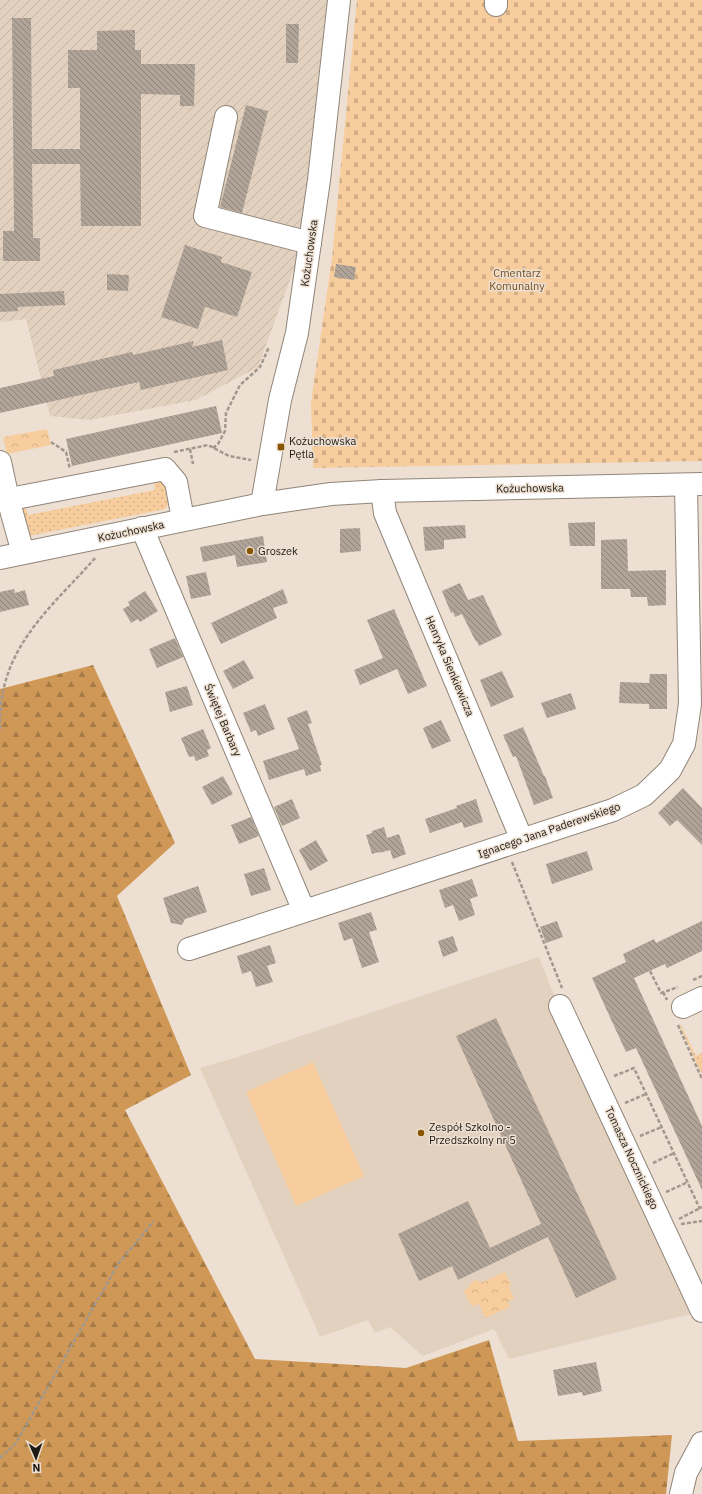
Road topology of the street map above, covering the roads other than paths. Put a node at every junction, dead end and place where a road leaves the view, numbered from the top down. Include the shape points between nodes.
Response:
1 (339, 0) edge
2 (226, 117) dead end
3 (310, 243) junction
4 (0, 462) edge
5 (694, 484) edge
6 (382, 491) junction
7 (4, 500) edge
8 (262, 504) junction
9 (183, 519) junction
10 (142, 528) junction
11 (23, 553) junction
12 (0, 558) edge
13 (522, 840) junction
14 (304, 911) junction
15 (189, 949) dead end
16 (561, 998) road end
17 (702, 1312) edge
18 (702, 1443) edge
19 (681, 1494) edge

1 - 3 street, Kożuchowska via 320,180
2 - 3 street via 205,216
3 - 8 street, Kożuchowska via 297,333 280,400
4 - 7 street
5 - 6 street, Kożuchowska
5 - 13 street, Ignacego Jana Paderewskiego via 690,704 684,744 670,770 644,795 613,810
6 - 8 street, Kożuchowska via 331,494
6 - 13 street, Henryka Sienkiewicza via 385,513
7 - 9 street via 165,469 176,482
7 - 11 street
8 - 9 street, Kożuchowska
9 - 10 street, Kożuchowska
10 - 11 street, Kożuchowska
10 - 14 street, Świętej Barbary
11 - 12 street, Kożuchowska
13 - 14 street, Ignacego Jana Paderewskiego
14 - 15 street, Ignacego Jana Paderewskiego
16 - 17 street, Tomasza Nocznickiego
18 - 19 street via 686,1474

